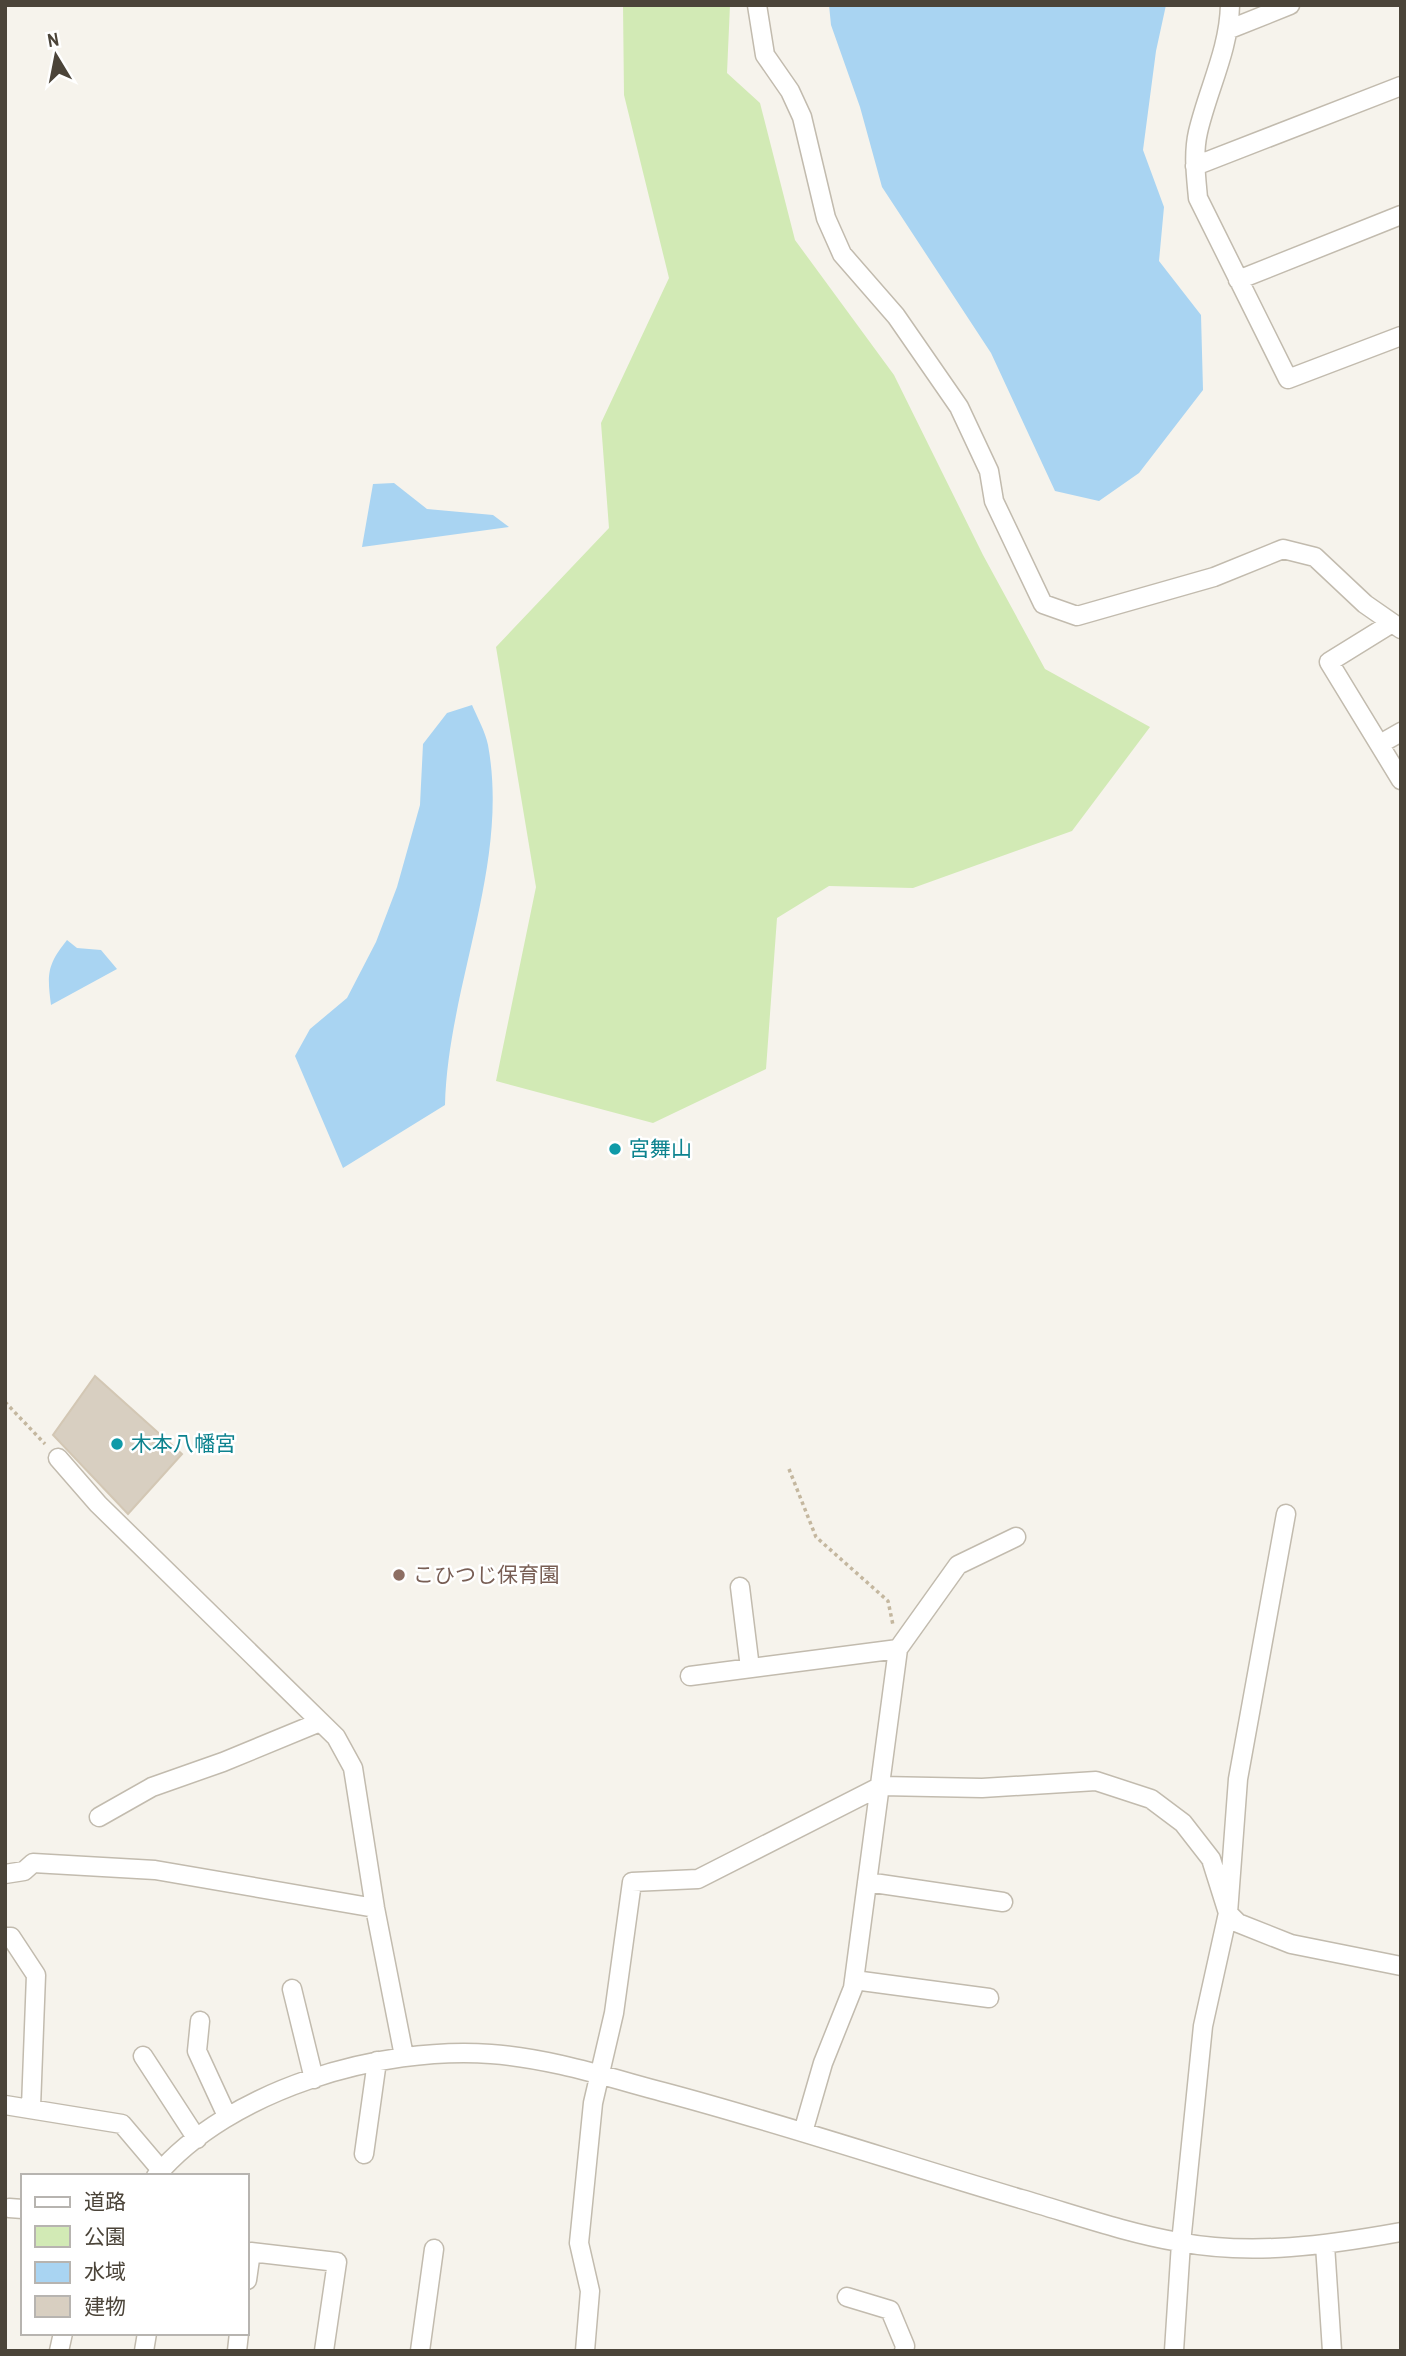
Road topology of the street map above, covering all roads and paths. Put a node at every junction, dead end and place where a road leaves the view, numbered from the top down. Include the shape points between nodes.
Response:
1 (757, 5) edge
2 (1230, 5) edge
3 (1290, 5) edge
4 (1230, 29) junction
5 (1401, 86) edge
6 (1195, 166) junction
7 (1401, 215) edge
8 (1238, 279) junction
9 (1401, 336) edge
10 (1396, 626) edge
11 (1401, 732) edge
12 (1380, 744) junction
13 (1401, 780) edge
14 (5, 1402) edge
15 (58, 1458) joint
16 (789, 1469) dead end
17 (1286, 1514) dead end
18 (1016, 1537) dead end
19 (740, 1587) dead end
20 (898, 1649) junction
21 (750, 1668) junction
22 (690, 1676) dead end
23 (320, 1722) junction
24 (881, 1786) junction
25 (99, 1817) dead end
26 (5, 1874) edge
27 (867, 1882) junction
28 (1003, 1902) dead end
29 (375, 1908) junction
30 (1228, 1913) junction
31 (5, 1937) edge
32 (1401, 1966) edge
33 (853, 1980) junction
34 (292, 1989) dead end
35 (989, 1997) dead end
36 (200, 2021) dead end
37 (143, 2056) dead end
38 (404, 2056) junction
39 (377, 2062) junction
40 (598, 2075) junction
41 (314, 2079) junction
42 (5, 2105) edge
43 (31, 2107) junction
44 (228, 2116) junction
45 (803, 2132) junction
46 (197, 2139) junction
47 (364, 2154) dead end
48 (159, 2173) edge
49 (1401, 2232) edge
50 (1181, 2243) junction
51 (1325, 2245) junction
52 (434, 2249) dead end
53 (248, 2273) edge
54 (848, 2297) dead end
55 (324, 2351) edge
56 (420, 2351) edge
57 (585, 2351) edge
58 (904, 2351) edge
59 (1174, 2351) edge
60 (1332, 2351) edge

1 - 10 street via 765,55 802,117 826,218 842,254 903,325 959,407 989,471 994,501 1043,604 1077,616 1214,577 1283,548 1315,557 1364,604
2 - 4 street
3 - 4 street
4 - 6 street via 1197,134
5 - 6 street
6 - 8 street via 1198,198
7 - 8 street
8 - 9 street via 1288,379
10 - 12 street via 1329,662
11 - 12 street
12 - 13 street
14 - 15 path
15 - 23 street via 98,1504
16 - 20 path via 816,1537 888,1601
17 - 30 street via 1238,1779
18 - 20 street via 958,1565
19 - 21 street
20 - 21 street
20 - 24 street
21 - 22 street
23 - 25 street via 152,1787
23 - 29 street via 336,1737 353,1768
24 - 27 street
24 - 30 street via 982,1788 1096,1781 1151,1799 1182,1822 1211,1859
24 - 40 street via 698,1879 632,1882 614,2013
26 - 29 street via 24,1871 33,1863 155,1870
27 - 28 street
27 - 33 street
29 - 38 street
30 - 32 street via 1238,1923 1291,1944
30 - 50 street via 1203,2026
31 - 43 street via 11,1937 36,1975
33 - 35 street
33 - 45 street
34 - 41 street
36 - 44 street via 197,2051
37 - 46 street
38 - 39 street
38 - 40 street via 491,2054
39 - 41 street
39 - 47 street
40 - 45 street
40 - 57 street via 579,2243 590,2291
41 - 44 street
42 - 43 street
43 - 48 street via 122,2123
44 - 46 street
45 - 50 street
46 - 48 street
49 - 51 street
50 - 51 street
50 - 59 street
51 - 60 street
52 - 56 street
53 - 55 street via 251,2252 337,2262
54 - 58 street via 890,2310

